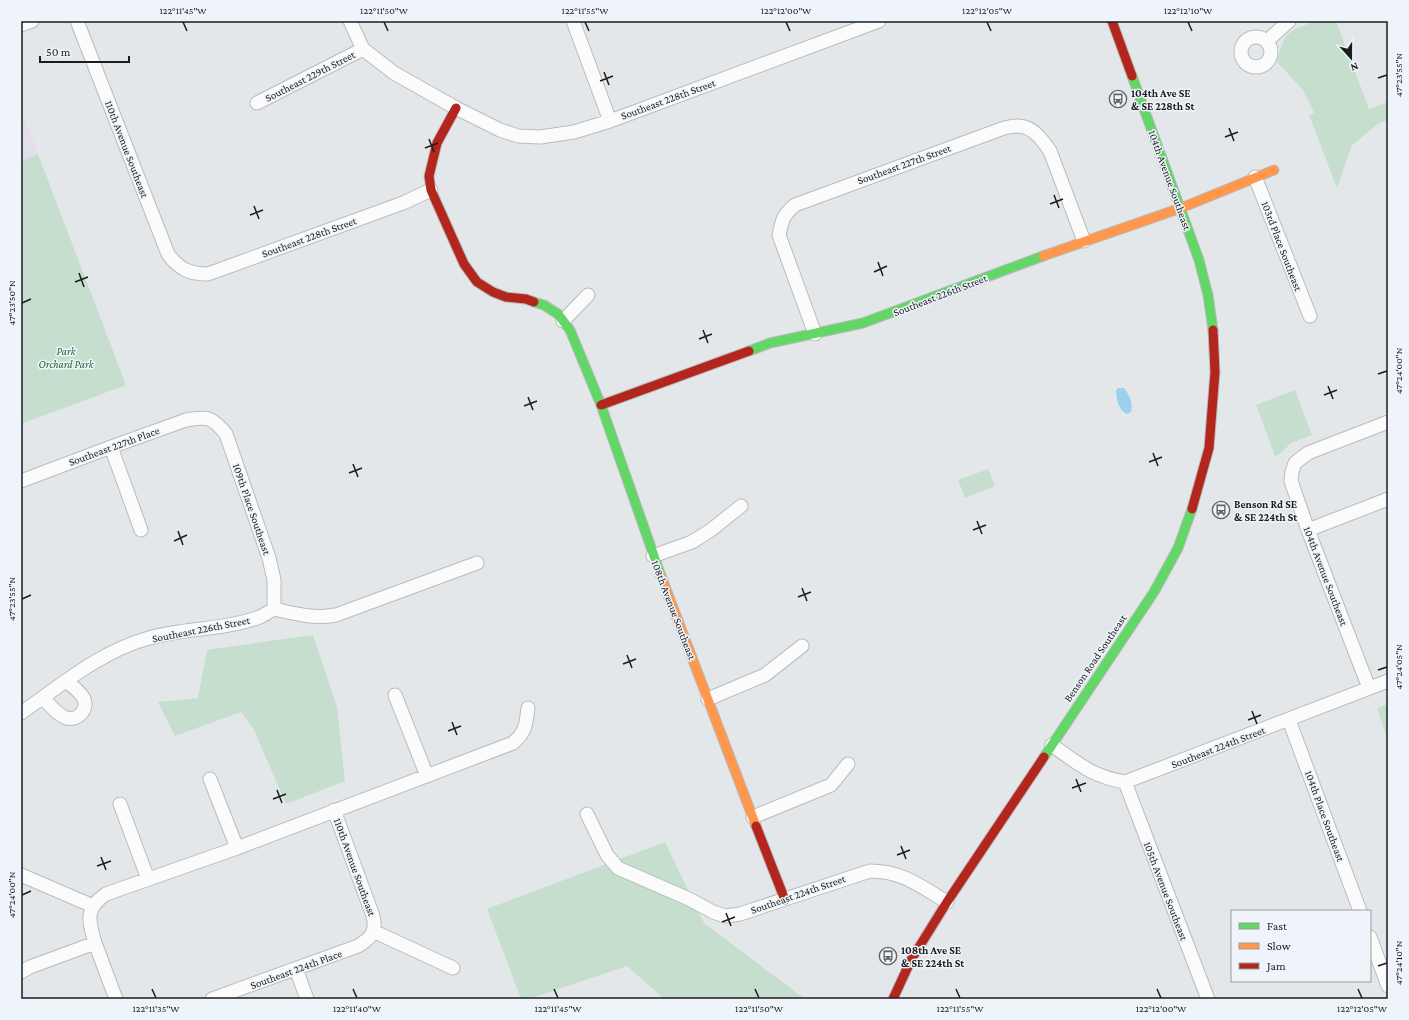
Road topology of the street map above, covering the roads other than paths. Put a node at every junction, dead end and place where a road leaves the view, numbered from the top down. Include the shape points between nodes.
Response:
1 (32, 21) edge
2 (77, 21) edge
3 (350, 21) edge
4 (573, 21) edge
5 (879, 21) edge
6 (1112, 21) edge
7 (1289, 21) edge
8 (21, 25) edge
9 (1267, 41) dead end
10 (363, 49) junction
11 (257, 103) dead end
12 (456, 108) junction
13 (610, 121) junction
14 (1274, 170) dead end
15 (1255, 177) junction
16 (431, 190) junction
17 (1181, 208) junction
18 (1084, 241) junction
19 (186, 270) joint
20 (588, 295) dead end
21 (1208, 295) joint
22 (1310, 316) dead end
23 (563, 321) junction
24 (815, 334) junction
25 (601, 405) junction
26 (209, 418) joint
27 (1388, 422) edge
28 (111, 447) junction
29 (21, 481) edge
30 (1388, 499) edge
31 (741, 506) dead end
32 (141, 530) dead end
33 (1308, 530) junction
34 (653, 556) junction
35 (477, 563) dead end
36 (274, 609) junction
37 (802, 646) dead end
38 (66, 681) junction
39 (1388, 681) edge
40 (1370, 688) junction
41 (395, 695) dead end
42 (43, 698) junction
43 (708, 699) junction
44 (528, 708) dead end
45 (21, 714) edge
46 (1289, 720) junction
47 (1052, 745) junction
48 (848, 764) dead end
49 (427, 776) junction
50 (210, 779) dead end
51 (1125, 782) junction
52 (120, 804) dead end
53 (334, 810) junction
54 (587, 814) dead end
55 (753, 817) junction
56 (237, 848) junction
57 (21, 875) edge
58 (148, 879) junction
59 (785, 900) junction
60 (946, 902) junction
61 (93, 906) junction
62 (1360, 910) edge
63 (373, 931) junction
64 (1371, 940) edge
65 (95, 943) junction
66 (453, 968) dead end
67 (296, 969) junction
68 (21, 972) edge
69 (1388, 986) edge
70 (116, 999) edge
71 (212, 999) edge
72 (307, 999) edge
73 (893, 999) edge
74 (1208, 999) edge

1 - 8 street
2 - 19 street, 110th Avenue Southeast via 168,254 175,264
3 - 10 street
4 - 13 street
5 - 13 street, Southeast 228th Street
6 - 17 street, 104th Avenue Southeast
7 - 9 street
10 - 11 street, Southeast 229th Street
10 - 12 street via 394,73
12 - 13 street, Southeast 228th Street via 518,136 540,137 574,132
12 - 16 street, 108th Avenue Southeast via 437,143 429,176
14 - 15 street, Southeast 226th Street
15 - 17 street, Southeast 226th Street
15 - 22 street, 103rd Place Southeast
16 - 19 street, Southeast 228th Street via 403,203 208,274
16 - 23 street, 108th Avenue Southeast via 464,264 477,282 506,297 526,299 544,305 558,314
17 - 18 street, Southeast 226th Street
17 - 21 street, 104th Avenue Southeast
18 - 24 street, Southeast 226th Street via 863,324
18 - 24 street, Southeast 227th Street via 1043,139 1020,126 1004,128 795,205 785,212 779,235
20 - 23 street
21 - 47 street, Benson Road Southeast via 1215,372 1212,420 1209,448 1195,502 1178,548 1154,592
23 - 25 street, 108th Avenue Southeast via 570,330
24 - 25 street, Southeast 226th Street via 770,343
25 - 34 street, 108th Avenue Southeast
26 - 28 street, Southeast 227th Place via 186,420
26 - 36 street, 109th Place Southeast via 226,434 269,558 274,580
27 - 33 street, 104th Avenue Southeast via 1308,453 1296,464 1291,481
28 - 29 street, Southeast 227th Place
28 - 32 street
30 - 33 street
31 - 34 street via 692,542
33 - 40 street, 104th Avenue Southeast
34 - 43 street, 108th Avenue Southeast
35 - 36 street via 323,618
36 - 38 street, Southeast 226th Street via 244,622 150,638 122,647 95,661
37 - 43 street via 765,675
38 - 42 street, Southeast 226th Street
38 - 42 street via 84,699 84,710 81,715 76,718 65,718
39 - 40 street, Southeast 224th Street
40 - 46 street, Southeast 224th Street
41 - 49 street
42 - 45 street, Southeast 226th Street
43 - 55 street, 108th Avenue Southeast
44 - 49 street via 522,736 513,743
46 - 51 street, Southeast 224th Street
46 - 62 street, 104th Place Southeast
47 - 51 street via 1087,770 1107,779
47 - 60 street, Benson Road Southeast
48 - 55 street via 831,785
49 - 53 street
50 - 56 street
51 - 74 street, 105th Avenue Southeast
52 - 58 street
53 - 56 street
53 - 63 street, 110th Avenue Southeast via 373,916
54 - 59 street, Southeast 224th Street via 607,855 618,868 713,912 725,916 740,914
55 - 59 street, 108th Avenue Southeast
56 - 58 street
57 - 61 street
58 - 61 street via 106,894
59 - 60 street, Southeast 224th Street via 870,871 882,871 909,879
60 - 73 street, Benson Road Southeast via 912,960
61 - 65 street via 89,918
63 - 66 street, 110th Avenue Southeast
63 - 67 street, Southeast 224th Place via 369,940 358,946
64 - 69 street
65 - 68 street via 30,966
65 - 70 street
67 - 71 street, Southeast 224th Place
67 - 72 street

